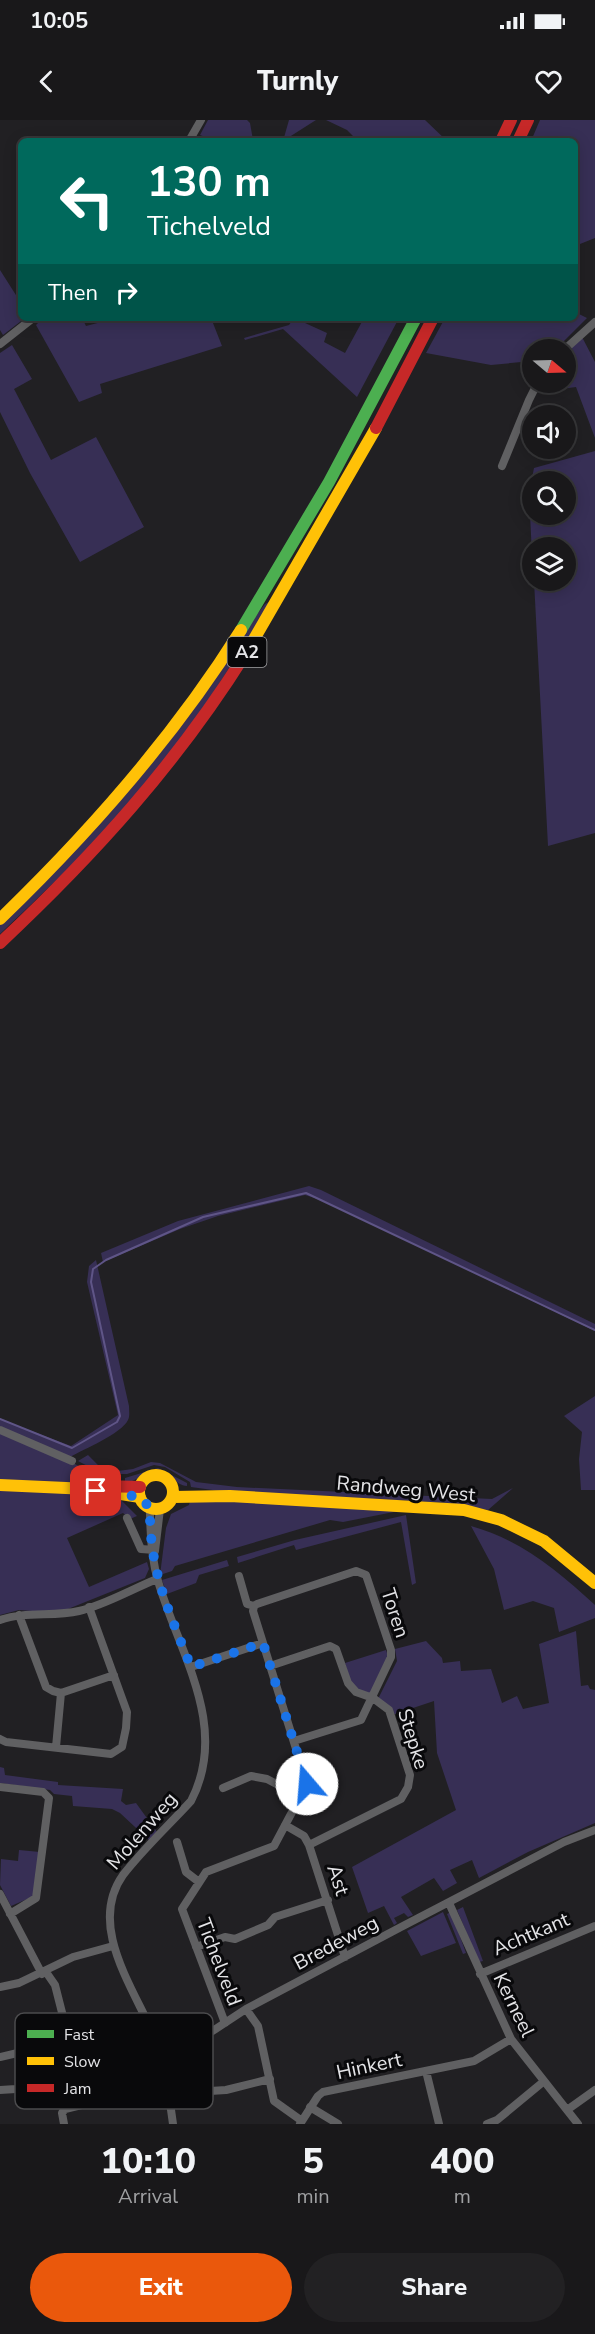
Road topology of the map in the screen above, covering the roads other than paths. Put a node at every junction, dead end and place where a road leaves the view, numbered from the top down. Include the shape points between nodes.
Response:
1 (201, 120) edge
2 (511, 120) edge
3 (528, 120) edge
4 (191, 138) edge
5 (502, 138) edge
6 (519, 138) edge
7 (29, 321) edge
8 (414, 321) edge
9 (431, 321) edge
10 (595, 322) edge
11 (576, 339) edge
12 (0, 344) edge
13 (532, 393) edge
14 (502, 466) dead end
15 (0, 919) edge
16 (0, 944) edge
17 (0, 1430) edge
18 (72, 1461) dead end
19 (0, 1485) edge
20 (140, 1492) junction
21 (173, 1493) junction
22 (155, 1509) junction
23 (127, 1518) dead end
24 (154, 1550) junction
25 (239, 1576) dead end
26 (157, 1579) junction
27 (595, 1583) edge
28 (254, 1606) junction
29 (89, 1607) junction
30 (19, 1615) junction
31 (0, 1620) edge
32 (263, 1643) junction
33 (270, 1666) junction
34 (191, 1667) junction
35 (114, 1675) junction
36 (61, 1693) junction
37 (373, 1698) junction
38 (0, 1739) edge
39 (294, 1741) junction
40 (56, 1747) junction
41 (0, 1787) edge
42 (223, 1788) dead end
43 (302, 1797) junction
44 (285, 1825) junction
45 (595, 1830) edge
46 (177, 1842) dead end
47 (309, 1845) junction
48 (199, 1882) junction
49 (0, 1894) edge
50 (328, 1900) junction
51 (449, 1903) junction
52 (10, 1914) junction
53 (595, 1926) edge
54 (113, 1947) junction
55 (196, 1947) junction
56 (345, 1957) junction
57 (44, 1973) junction
58 (480, 1974) junction
59 (0, 1987) edge
60 (246, 2009) junction
61 (62, 2013) edge
62 (143, 2013) edge
63 (225, 2022) junction
64 (213, 2030) edge
65 (511, 2039) junction
66 (15, 2054) edge
67 (0, 2057) edge
68 (426, 2071) junction
69 (270, 2079) junction
70 (543, 2082) junction
71 (15, 2089) edge
72 (0, 2090) edge
73 (213, 2091) edge
74 (595, 2091) edge
75 (310, 2108) junction
76 (65, 2109) edge
77 (171, 2109) edge
78 (567, 2110) junction
79 (301, 2123) edge
80 (64, 2124) edge
81 (173, 2124) edge
82 (338, 2124) edge
83 (439, 2124) edge
84 (487, 2124) edge
85 (578, 2124) edge

1 - 4 street
2 - 5 main road
3 - 6 main road
7 - 12 street
8 - 15 main road, A2 via 313,511 228,651 107,809
9 - 16 main road, A2 via 326,518 225,687 119,823
10 - 11 street
13 - 14 street
17 - 18 street
19 - 20 main road via 88,1489 97,1486
20 - 21 main road via 147,1478 158,1475 168,1479
20 - 22 main road
21 - 22 main road via 168,1505
21 - 27 main road, Randweg West via 464,1510 501,1520 544,1541
22 - 24 street, Molenweg
23 - 24 street via 141,1549
24 - 26 street, Molenweg
25 - 28 street via 248,1604
26 - 29 street
26 - 34 street, Molenweg
28 - 32 street
28 - 37 street, Toren via 356,1571 366,1575 391,1650
29 - 30 street via 54,1615
29 - 35 street
30 - 31 street
30 - 36 street via 46,1687
32 - 33 street
32 - 34 street
33 - 37 street via 330,1647 336,1649 348,1683 356,1692
33 - 39 street
34 - 54 street, Molenweg via 206,1737 203,1772 191,1801 117,1886 109,1919
35 - 36 street
35 - 40 street via 127,1712 122,1747 111,1754
36 - 40 street
37 - 39 street, Toren via 361,1720
37 - 47 street, Stepke via 389,1710 410,1775 408,1787 401,1799
38 - 40 street
39 - 43 street via 307,1784
41 - 52 street via 43,1792 49,1798 36,1898
42 - 43 street via 251,1776 267,1779
43 - 44 street, Tichelveld
44 - 47 street, Ast via 304,1836
44 - 48 street, Tichelveld via 274,1846 206,1872
45 - 51 street, Bredeweg via 564,1842
46 - 48 street via 186,1872
47 - 50 street, Ast
48 - 55 street, Tichelveld via 182,1909
49 - 52 street
50 - 55 street via 275,1917 268,1925 235,1939 225,1937
50 - 56 street, Ast
51 - 56 street, Bredeweg
51 - 58 street, Kerneel
52 - 57 street
53 - 58 street, Achtkant
54 - 57 street via 74,1958
54 - 62 street, Molenweg
55 - 63 street, Tichelveld
56 - 60 street, Bredeweg
57 - 59 street
57 - 61 street via 55,1985
58 - 65 street, Kerneel
60 - 63 street, Bredeweg
60 - 69 street via 258,2026
63 - 64 street, Bredeweg
65 - 68 street, Hinkert via 474,2061
65 - 70 street, Kerneel
66 - 67 street
68 - 75 street, Hinkert via 323,2092
68 - 83 street, Hinkert
69 - 73 street
69 - 79 street via 274,2101
70 - 78 street, Kerneel
70 - 84 street
71 - 72 street
74 - 78 street
75 - 79 street, Hinkert
75 - 82 street
76 - 80 street
77 - 81 street
78 - 85 street, Kerneel

